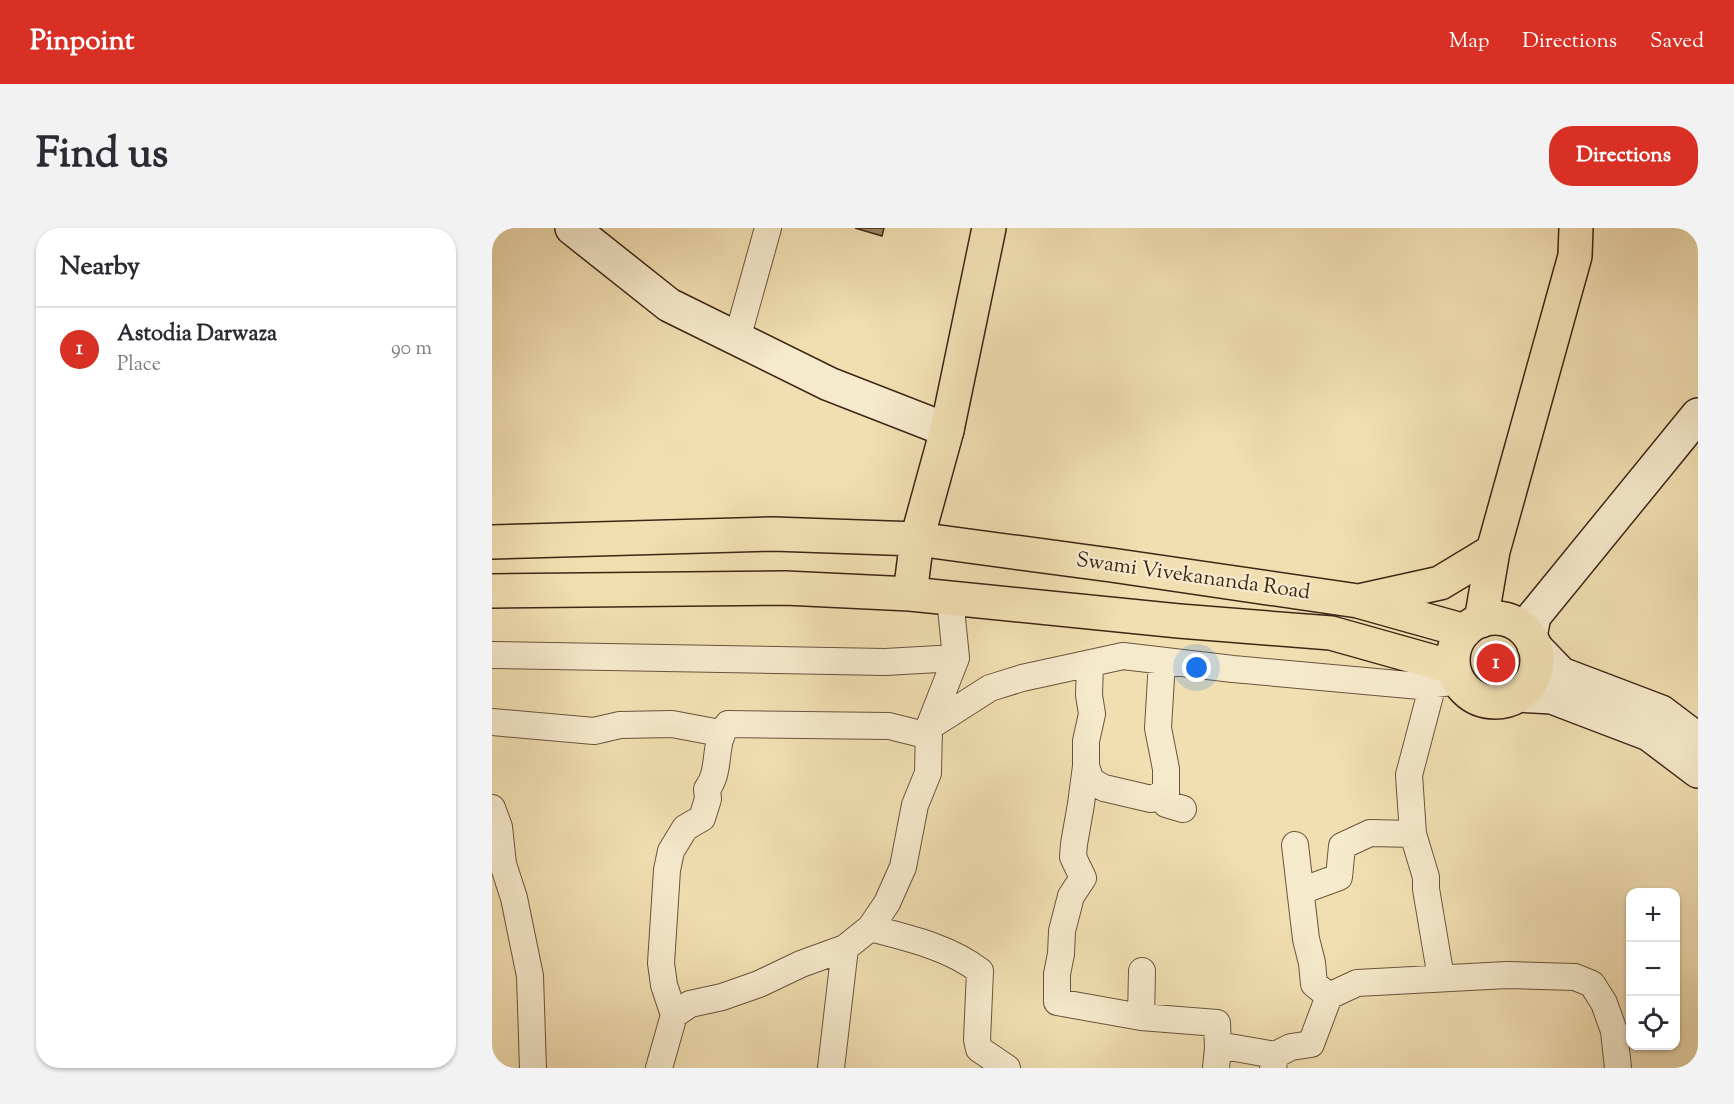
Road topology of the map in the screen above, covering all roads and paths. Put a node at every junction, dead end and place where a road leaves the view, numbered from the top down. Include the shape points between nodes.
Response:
1 (572, 228) edge
2 (768, 228) edge
3 (989, 228) edge
4 (1576, 228) edge
5 (737, 339) junction
6 (1698, 415) edge
7 (947, 430) junction
8 (1685, 450) edge
9 (917, 539) junction
10 (492, 542) edge
11 (1493, 551) junction
12 (492, 591) edge
13 (910, 594) junction
14 (950, 598) junction
15 (1358, 601) junction
16 (1473, 626) junction
17 (1532, 641) junction
18 (492, 655) edge
19 (956, 658) junction
20 (1162, 661) junction
21 (1090, 663) junction
22 (1448, 678) junction
23 (1518, 695) junction
24 (492, 722) edge
25 (929, 732) junction
26 (720, 733) junction
27 (1698, 740) edge
28 (1086, 766) junction
29 (1698, 771) edge
30 (1164, 792) junction
31 (492, 808) edge
32 (1183, 810) dead end
33 (1413, 834) junction
34 (1295, 845) dead end
35 (1301, 891) junction
36 (870, 928) junction
37 (845, 948) junction
38 (1142, 971) dead end
39 (1441, 978) junction
40 (1329, 996) junction
41 (674, 1015) junction
42 (1141, 1017) junction
43 (1217, 1057) edge
44 (1274, 1061) edge
45 (993, 1063) edge
46 (533, 1068) edge
47 (659, 1068) edge
48 (831, 1068) edge
49 (1618, 1068) edge

1 - 5 street via 669,305
2 - 5 street
3 - 7 main road
4 - 11 main road via 1575,256
5 - 7 street via 829,384
6 - 8 street
7 - 9 main road
8 - 17 street via 1534,616
9 - 10 main road, Swami Vivekananda Road via 772,534
9 - 13 main road
9 - 15 main road, Swami Vivekananda Road
11 - 15 main road via 1440,583
11 - 16 main road
12 - 13 main road, Swami Vivekananda Road via 785,588
13 - 14 main road, Swami Vivekananda Road
14 - 19 street
14 - 22 main road, Swami Vivekananda Road via 1331,633
15 - 16 main road, Swami Vivekananda Road
16 - 17 main road via 1499,619 1513,623
16 - 22 main road via 1455,646
17 - 23 main road via 1536,670 1530,684
17 - 27 street via 1561,674 1661,712
18 - 19 street via 885,662
19 - 25 street
20 - 21 street via 1123,656
20 - 22 street via 1420,686
20 - 30 street via 1158,728 1166,769
21 - 25 street via 990,688
21 - 28 street via 1092,714
22 - 23 main road via 1480,699 1505,701
22 - 33 street via 1409,775
23 - 29 street via 1552,697 1649,734
24 - 26 street via 594,732 620,724 672,724
25 - 26 street via 889,726 728,724
25 - 36 street via 928,773 915,805 903,867
26 - 41 street via 714,780 707,789 702,818 685,828 671,851 666,870 661,963
28 - 30 street via 1092,781 1104,788 1151,800
28 - 42 street via 1073,857 1083,878 1071,896 1062,931 1053,1008
30 - 32 street via 1166,804
31 - 46 street via 530,976
33 - 35 street via 1370,833 1342,846 1339,877
33 - 39 street via 1426,877
34 - 35 street
35 - 40 street via 1314,984
36 - 37 street
36 - 45 street via 963,958 980,971 977,1040
37 - 41 street via 759,984 690,1004
37 - 48 street
38 - 42 street
39 - 40 street via 1357,983
39 - 49 street via 1575,977 1592,984 1614,1031
40 - 44 street via 1311,1044 1291,1047
41 - 47 street
42 - 43 street via 1217,1023
43 - 44 street

